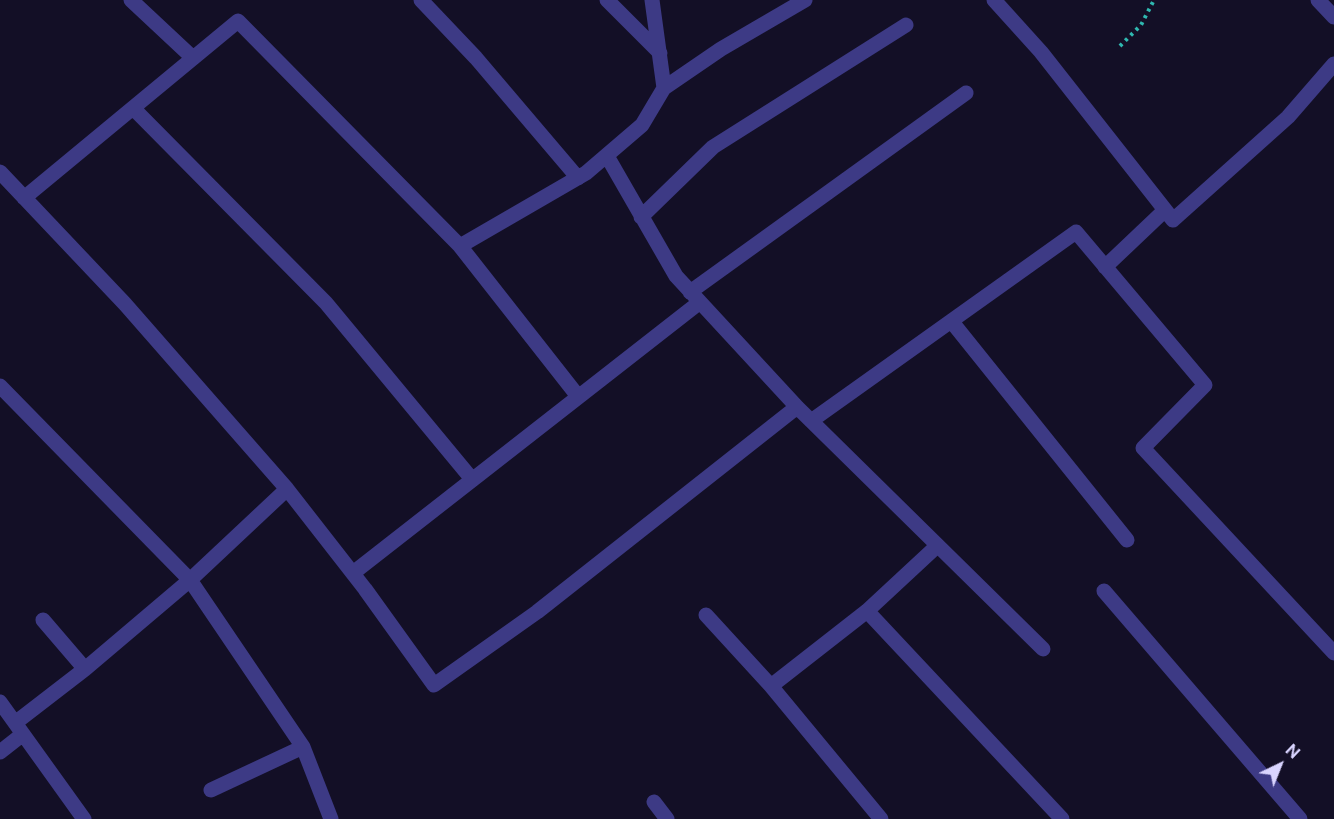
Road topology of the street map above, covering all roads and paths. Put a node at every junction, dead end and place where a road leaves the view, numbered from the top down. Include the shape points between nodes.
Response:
1 (131, 0) edge
2 (421, 0) edge
3 (607, 0) edge
4 (652, 0) edge
5 (805, 0) edge
6 (994, 0) edge
7 (1154, 0) edge
8 (1318, 0) edge
9 (1334, 16) edge
10 (906, 25) dead end
11 (1120, 46) dead end
12 (660, 53) junction
13 (193, 58) junction
14 (1334, 64) edge
15 (664, 88) junction
16 (966, 93) dead end
17 (133, 108) junction
18 (607, 156) junction
19 (0, 172) edge
20 (578, 178) junction
21 (24, 198) junction
22 (1164, 211) junction
23 (641, 216) junction
24 (460, 246) junction
25 (1105, 267) junction
26 (695, 297) junction
27 (952, 322) junction
28 (0, 386) edge
29 (577, 395) junction
30 (797, 407) junction
31 (811, 421) junction
32 (471, 478) junction
33 (287, 489) junction
34 (1127, 540) dead end
35 (938, 546) junction
36 (352, 573) junction
37 (190, 580) junction
38 (1104, 591) dead end
39 (867, 611) junction
40 (706, 615) dead end
41 (43, 620) dead end
42 (1043, 649) dead end
43 (1334, 653) edge
44 (85, 669) junction
45 (771, 686) junction
46 (0, 702) edge
47 (19, 729) junction
48 (303, 747) junction
49 (0, 752) edge
50 (211, 790) dead end
51 (654, 802) dead end
52 (84, 819) edge
53 (331, 819) edge
54 (667, 819) edge
55 (881, 819) edge
56 (1062, 819) edge
57 (1300, 819) edge

1 - 13 street
2 - 20 street
3 - 12 street
4 - 12 street
5 - 15 street
6 - 22 street via 1041,52
7 - 11 path via 1141,25
8 - 9 street
10 - 23 street via 713,147
12 - 15 street
13 - 17 street
13 - 24 street via 238,21
14 - 22 street via 1288,117 1173,220
15 - 18 street via 642,125
16 - 26 street
17 - 21 street
17 - 32 street via 326,303
18 - 20 street
18 - 23 street
19 - 21 street
20 - 24 street
21 - 33 street via 125,304
22 - 25 street
23 - 26 street via 676,276
24 - 29 street
25 - 27 street via 1076,232
25 - 43 street via 1205,385 1143,448
26 - 29 street
26 - 30 street
27 - 31 street
27 - 34 street
28 - 37 street
29 - 32 street
30 - 31 street
30 - 36 street via 537,612 434,685
31 - 35 street
32 - 36 street
33 - 36 street
33 - 37 street
35 - 39 street
35 - 42 street
37 - 44 street
37 - 48 street
38 - 57 street
39 - 45 street
39 - 56 street
40 - 45 street
41 - 44 street
44 - 47 street
45 - 55 street
46 - 47 street
47 - 49 street
47 - 52 street
48 - 50 street
48 - 53 street
51 - 54 street

